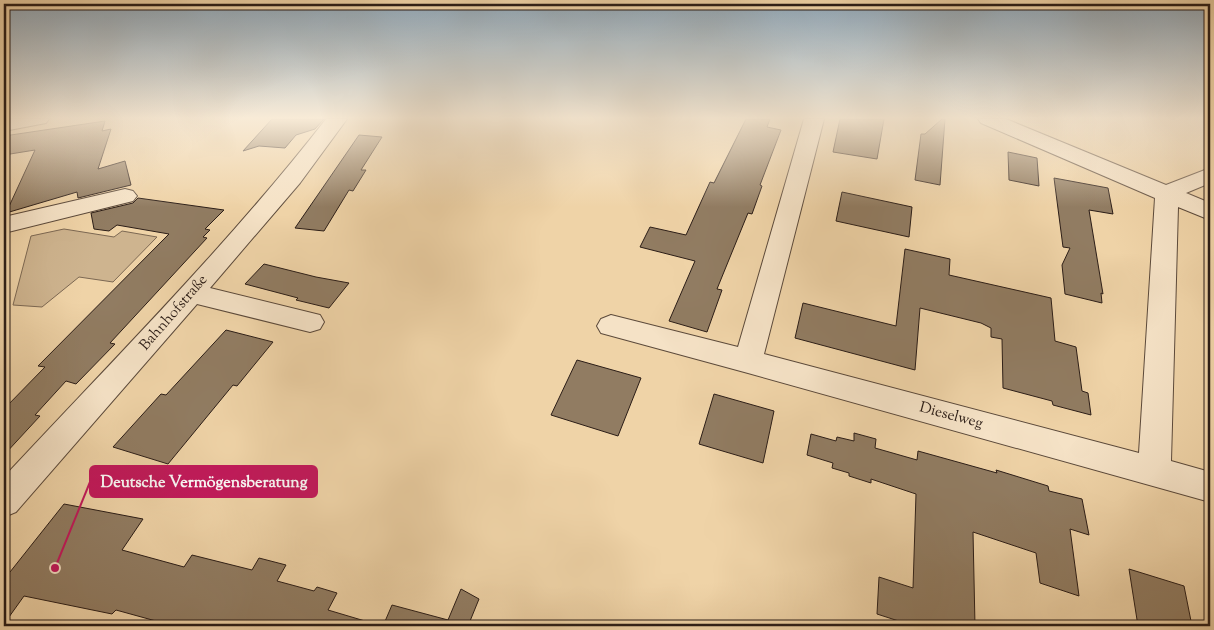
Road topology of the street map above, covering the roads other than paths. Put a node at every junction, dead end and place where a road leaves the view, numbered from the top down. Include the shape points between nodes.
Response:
1 (315, 148) edge
2 (806, 148) edge
3 (1059, 148) edge
4 (1210, 175) edge
5 (1167, 193) junction
6 (124, 196) dead end
7 (1210, 212) edge
8 (4, 224) edge
9 (191, 293) junction
10 (310, 322) dead end
11 (612, 326) dead end
12 (748, 360) junction
13 (1154, 471) junction
14 (1210, 486) edge
15 (4, 501) edge

1 - 9 street, Bahnhofstraße
2 - 12 street
3 - 5 street
4 - 5 street
5 - 7 street
5 - 13 street
6 - 8 street
9 - 10 street
9 - 15 street, Bahnhofstraße
11 - 12 street, Dieselweg
12 - 13 street, Dieselweg
13 - 14 street, Dieselweg

